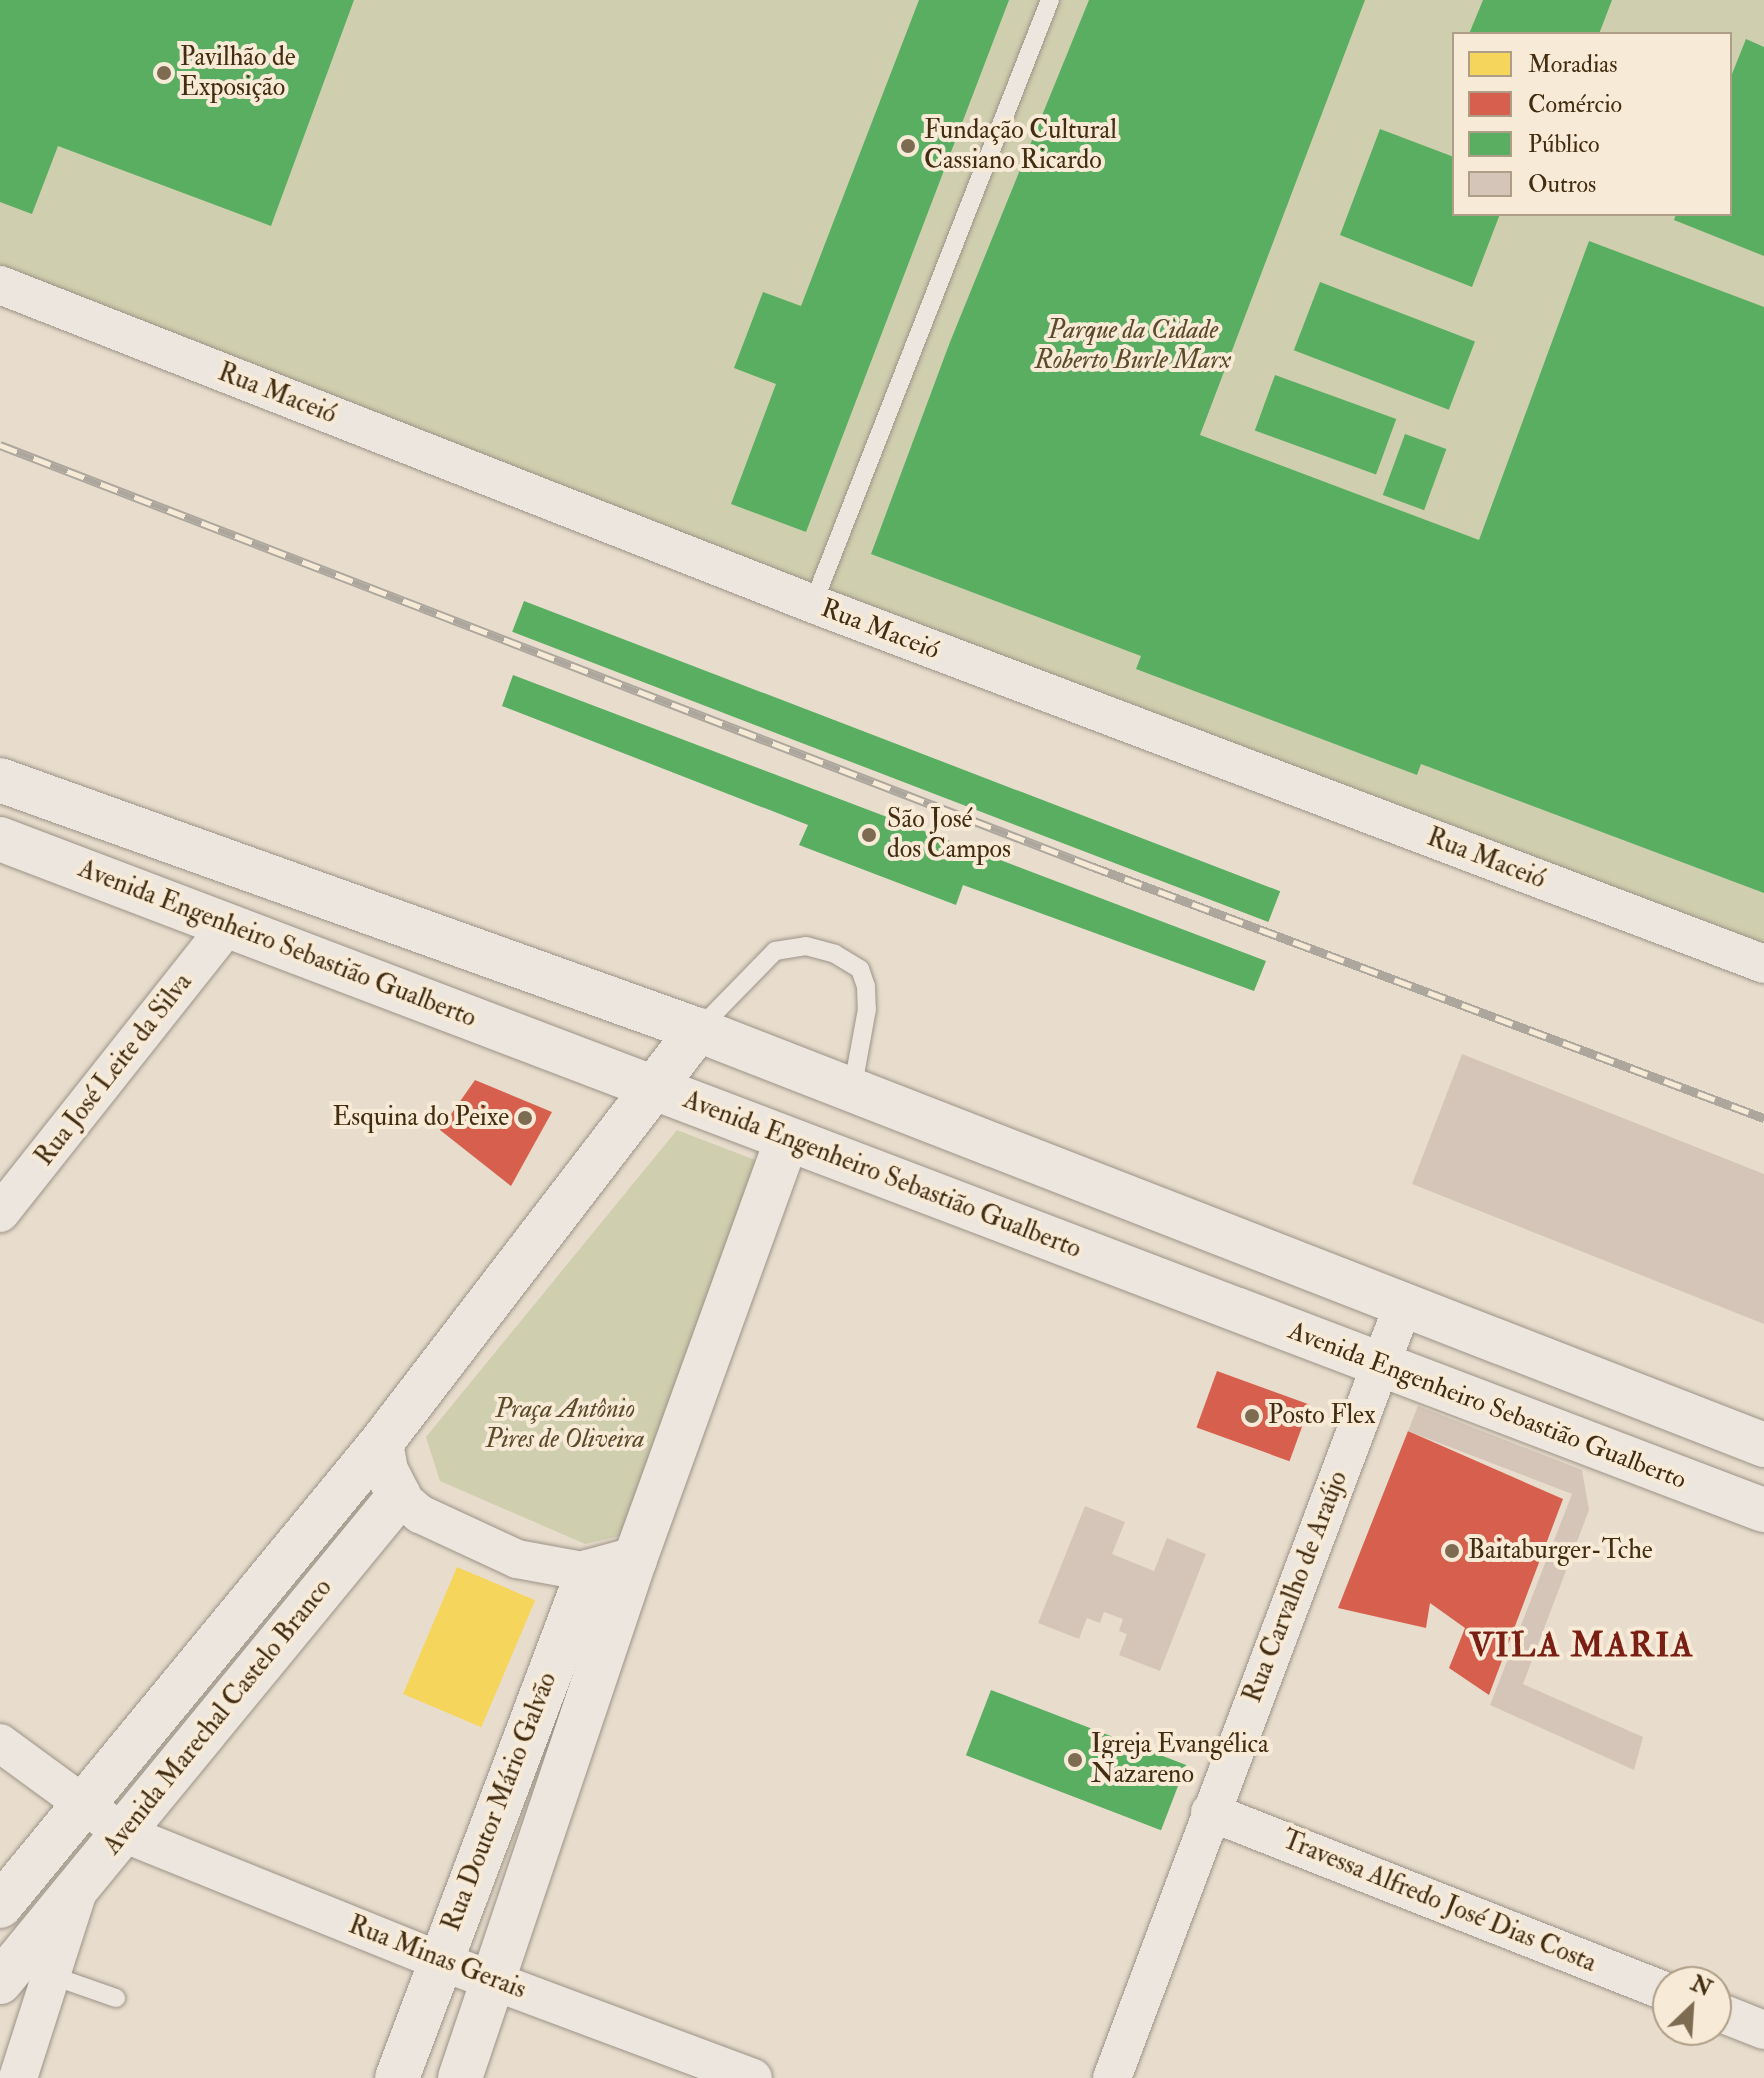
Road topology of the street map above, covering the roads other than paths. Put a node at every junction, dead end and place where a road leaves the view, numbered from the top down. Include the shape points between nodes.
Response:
1 (1050, 0) edge
2 (0, 285) edge
3 (813, 604) junction
4 (0, 780) edge
5 (0, 839) edge
6 (227, 927) junction
7 (1764, 964) edge
8 (698, 1030) junction
9 (653, 1085) junction
10 (852, 1091) junction
11 (786, 1141) junction
12 (0, 1213) edge
13 (1402, 1308) junction
14 (1380, 1367) junction
15 (381, 1443) junction
16 (1764, 1445) edge
17 (399, 1496) junction
18 (1764, 1510) edge
19 (635, 1559) junction
20 (588, 1572) junction
21 (0, 1743) edge
22 (82, 1803) junction
23 (1210, 1812) junction
24 (123, 1833) junction
25 (80, 1883) junction
26 (0, 1906) edge
27 (440, 1961) junction
28 (50, 1975) junction
29 (0, 1982) edge
30 (495, 1982) junction
31 (1652, 1986) edge
32 (116, 1998) dead end
33 (1732, 2017) edge
34 (1764, 2030) edge
35 (18, 2078) edge
36 (397, 2078) edge
37 (460, 2078) edge
38 (753, 2078) edge
39 (1112, 2078) edge

1 - 3 lane
2 - 3 street, Rua Maceió
3 - 7 street, Rua Maceió
4 - 8 main road
5 - 6 main road, Avenida Engenheiro Sebastião Gualberto
6 - 9 main road, Avenida Engenheiro Sebastião Gualberto
6 - 12 street, Rua José Leite da Silva
8 - 9 main road, Avenida Marechal Castelo Branco
8 - 10 main road
8 - 10 lane via 775,951 806,946 835,954 860,969 866,986 867,1009
9 - 11 main road, Avenida Engenheiro Sebastião Gualberto
9 - 15 main road, Avenida Marechal Castelo Branco
10 - 13 main road
11 - 14 main road, Avenida Engenheiro Sebastião Gualberto
11 - 19 main road, Rua Doutor Mário Galvão
13 - 14 street, Rua Carvalho de Araújo
13 - 16 main road
14 - 18 main road, Avenida Engenheiro Sebastião Gualberto
14 - 23 street, Rua Carvalho de Araújo
15 - 17 main road via 386,1471
15 - 22 main road, Avenida Marechal Castelo Branco
17 - 20 street via 420,1514 517,1559
17 - 24 main road, Avenida Marechal Castelo Branco
19 - 20 main road
19 - 30 main road, Rua Doutor Mário Galvão
20 - 27 main road, Rua Doutor Mário Galvão
21 - 22 street, Rua Minas Gerais
22 - 24 street, Rua Minas Gerais
22 - 26 main road, Avenida Marechal Castelo Branco
23 - 31 street, Travessa Alfredo José Dias Costa
23 - 39 street, Rua Carvalho de Araújo
24 - 25 main road, Avenida Marechal Castelo Branco
24 - 27 street, Rua Minas Gerais
25 - 28 street
25 - 29 main road, Avenida Marechal Castelo Branco
27 - 30 street, Rua Minas Gerais
27 - 36 main road, Rua Doutor Mário Galvão
28 - 32 lane
28 - 35 street
30 - 37 main road, Rua Doutor Mário Galvão
30 - 38 street, Rua Minas Gerais
33 - 34 street

